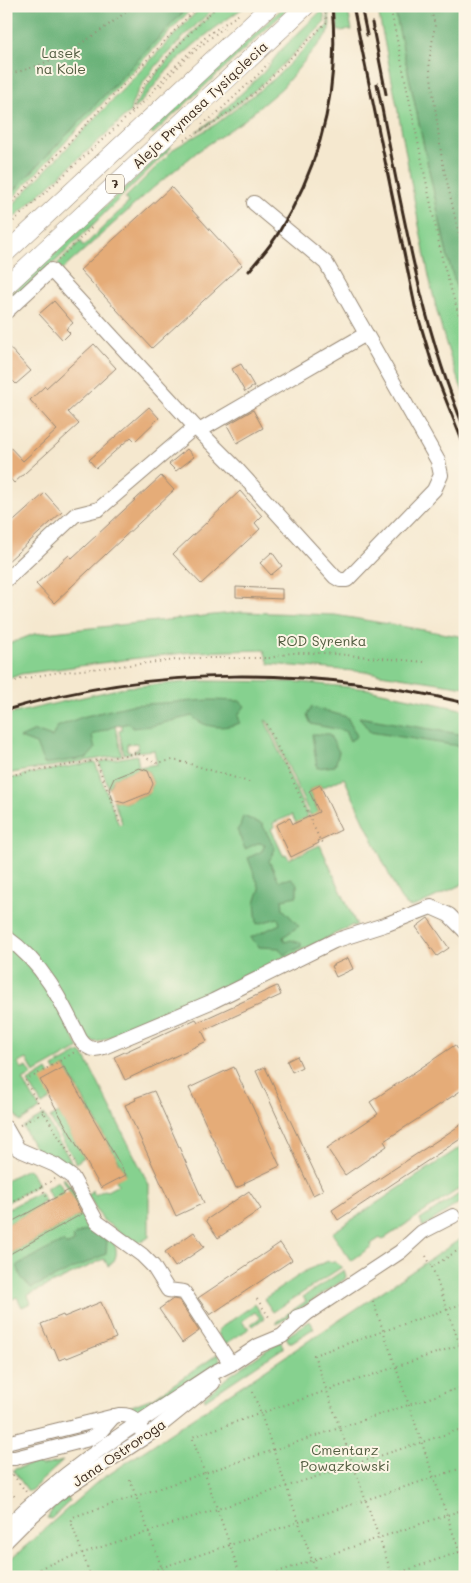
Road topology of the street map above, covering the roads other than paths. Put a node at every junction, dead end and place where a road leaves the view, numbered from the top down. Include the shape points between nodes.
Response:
1 (270, 6) edge
2 (306, 6) edge
3 (254, 203) dead end
4 (6, 253) edge
5 (6, 286) edge
6 (6, 312) edge
7 (366, 334) junction
8 (197, 429) junction
9 (6, 580) edge
10 (465, 931) edge
11 (6, 937) edge
12 (7, 1130) edge
13 (459, 1213) edge
14 (231, 1364) junction
15 (114, 1416) junction
16 (138, 1423) junction
17 (139, 1442) junction
18 (6, 1443) edge
19 (7, 1462) edge
20 (7, 1533) edge

1 - 4 main road, Aleja Prymasa Tysiąclecia / 7
2 - 5 main road, Aleja Prymasa Tysiąclecia / 7
3 - 7 street via 326,263
6 - 8 street via 51,270
7 - 8 street
7 - 8 street via 438,461 441,475 434,490 347,580 335,577
8 - 9 street via 99,509 75,515
10 - 11 street via 449,915 431,907 334,941 213,1001 92,1050 80,1039 42,970
12 - 14 street via 18,1148 68,1174 97,1222 142,1255 168,1290 184,1292
13 - 14 street, Jana Ostroroga via 427,1239 400,1252 306,1314 282,1336 258,1346
14 - 16 street, Jana Ostroroga
14 - 17 street, Jana Ostroroga via 168,1421
15 - 16 street via 128,1415
15 - 18 street
15 - 19 street via 100,1432 89,1438
16 - 17 street via 142,1433
16 - 20 street, Jana Ostroroga via 57,1481
17 - 20 street, Jana Ostroroga via 56,1495

